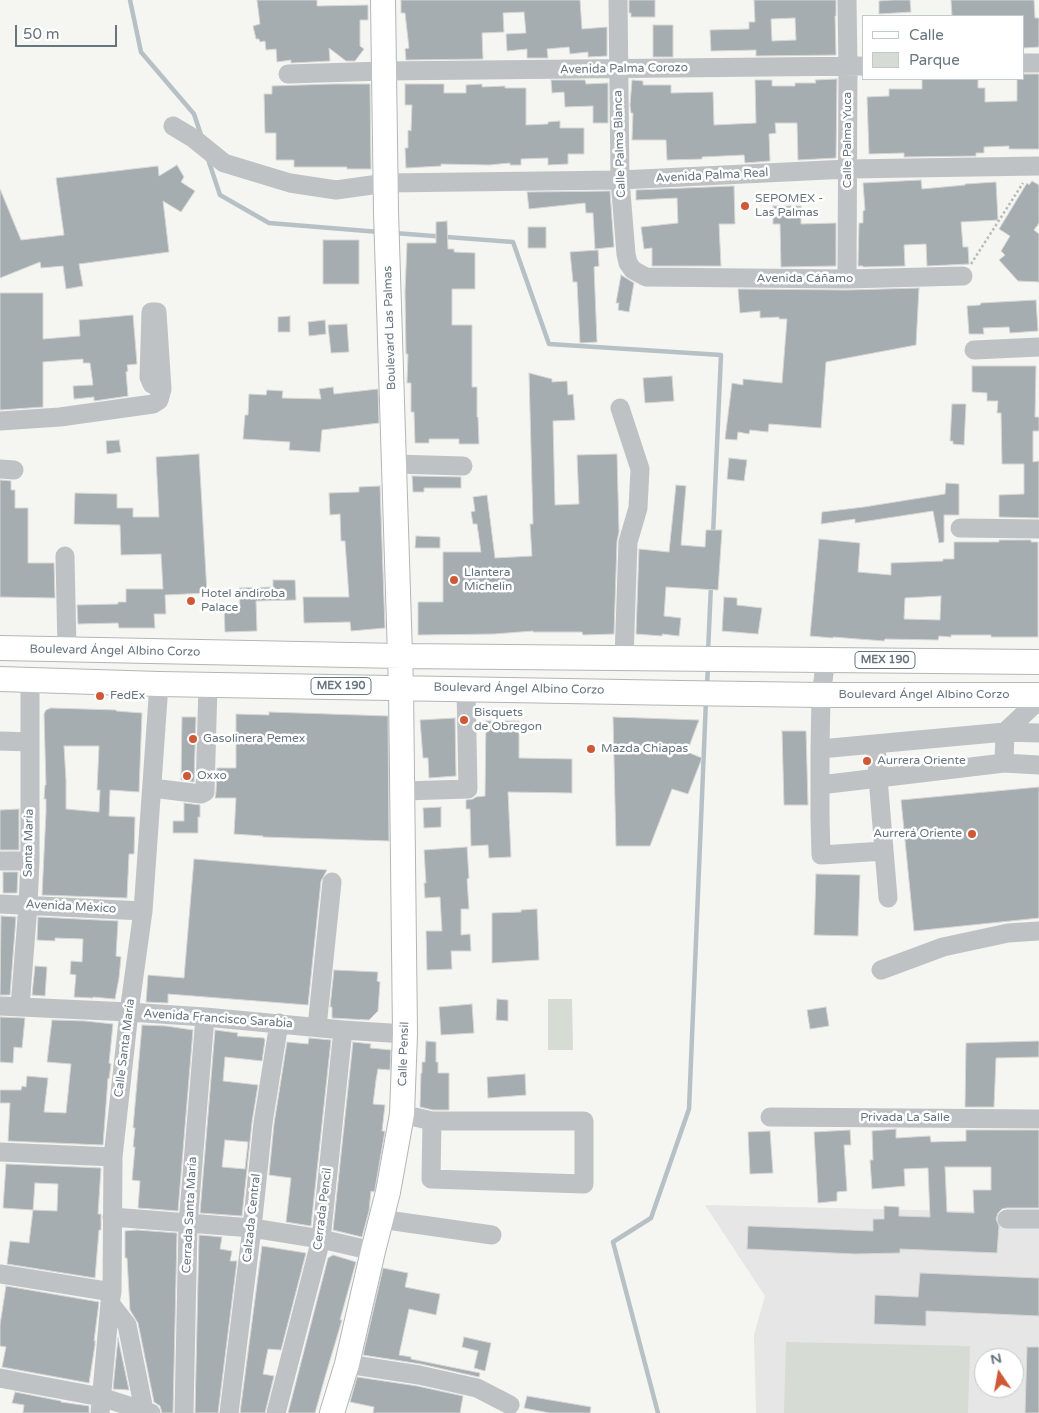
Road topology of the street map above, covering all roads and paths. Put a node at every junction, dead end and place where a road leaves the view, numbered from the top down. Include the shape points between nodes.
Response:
1 (383, 0) edge
2 (618, 0) edge
3 (847, 0) edge
4 (1039, 62) edge
5 (1024, 63) edge
6 (855, 66) edge
7 (618, 69) junction
8 (384, 71) junction
9 (288, 74) dead end
10 (173, 126) dead end
11 (848, 169) junction
12 (1033, 172) edge
13 (620, 180) junction
14 (386, 182) junction
15 (963, 276) joint
16 (646, 277) joint
17 (847, 279) junction
18 (1039, 347) edge
19 (974, 350) dead end
20 (162, 389) dead end
21 (620, 408) dead end
22 (0, 421) edge
23 (395, 464) junction
24 (463, 466) dead end
25 (960, 528) dead end
26 (1039, 529) edge
27 (64, 556) dead end
28 (0, 648) edge
29 (68, 650) junction
30 (400, 656) junction
31 (624, 658) junction
32 (826, 659) junction
33 (1039, 662) edge
34 (0, 679) edge
35 (30, 680) junction
36 (159, 684) junction
37 (208, 685) junction
38 (401, 687) junction
39 (466, 688) junction
40 (822, 695) junction
41 (1039, 695) edge
42 (1039, 700) edge
43 (1005, 732) junction
44 (1039, 733) edge
45 (0, 741) edge
46 (30, 742) junction
47 (876, 744) junction
48 (820, 749) junction
49 (1004, 763) junction
50 (1039, 765) edge
51 (878, 778) junction
52 (820, 785) junction
53 (152, 788) junction
54 (403, 791) junction
55 (884, 851) junction
56 (0, 861) edge
57 (30, 861) junction
58 (332, 882) dead end
59 (888, 898) dead end
60 (0, 904) edge
61 (28, 905) junction
62 (142, 911) junction
63 (1039, 931) edge
64 (881, 970) dead end
65 (0, 1006) edge
66 (20, 1007) junction
67 (129, 1012) junction
68 (205, 1017) junction
69 (279, 1023) junction
70 (317, 1027) junction
71 (343, 1030) junction
72 (405, 1034) junction
73 (402, 1114) junction
74 (770, 1117) dead end
75 (1039, 1119) edge
76 (432, 1120) junction
77 (0, 1152) edge
78 (113, 1157) junction
79 (112, 1218) junction
80 (380, 1219) junction
81 (1007, 1219) dead end
82 (1039, 1219) edge
83 (188, 1224) junction
84 (252, 1228) junction
85 (492, 1235) dead end
86 (321, 1239) junction
87 (372, 1250) junction
88 (0, 1274) edge
89 (111, 1298) junction
90 (347, 1364) junction
91 (0, 1378) edge
92 (100, 1405) edge
93 (510, 1405) dead end
94 (147, 1412) edge
95 (184, 1413) edge
96 (229, 1413) edge
97 (276, 1413) edge
98 (332, 1413) edge

1 - 8 main road, Boulevard Las Palmas
2 - 7 street, Calle Palma Blanca
3 - 6 street, Calle Palma Yuca
4 - 5 street
6 - 7 street, Avenida Palma Corozo
6 - 11 street, Calle Palma Yuca
7 - 8 street, Avenida Palma Corozo
7 - 13 street, Calle Palma Blanca
8 - 9 street, Avenida Palma Corozo
8 - 14 main road, Boulevard Las Palmas
10 - 14 street, Avenida Palma Real via 224,164 290,183 336,190
11 - 12 street, Avenida Palma Real
11 - 13 street, Avenida Palma Real
11 - 17 street, Calle Palma Yuca
12 - 15 path
13 - 14 street, Avenida Palma Real
13 - 16 street, Calle Palma Blanca via 628,263 632,270
14 - 23 main road, Boulevard Las Palmas
15 - 17 street, Avenida Cáñamo
16 - 17 street, Avenida Cáñamo
18 - 19 street
20 - 22 street via 159,400 153,404 60,417
21 - 31 street via 640,469 638,508 628,542
23 - 24 street
23 - 30 main road, Boulevard Las Palmas
25 - 26 street
27 - 29 street
28 - 29 main road, Boulevard Ángel Albino Corzo / MEX 190
29 - 30 main road, Boulevard Ángel Albino Corzo / MEX 190
30 - 31 main road, Boulevard Ángel Albino Corzo / MEX 190
30 - 38 main road, Boulevard Las Palmas
31 - 32 main road, Boulevard Ángel Albino Corzo / MEX 190
32 - 33 main road, Boulevard Ángel Albino Corzo / MEX 190
32 - 40 street
34 - 35 main road, Boulevard Ángel Albino Corzo / MEX 190
35 - 36 main road, Boulevard Ángel Albino Corzo / MEX 190
35 - 46 street, Santa María
36 - 37 main road, Boulevard Ángel Albino Corzo / MEX 190
36 - 53 street, Calle Santa María
37 - 38 main road, Boulevard Ángel Albino Corzo / MEX 190
37 - 53 street via 205,792
38 - 39 main road, Boulevard Ángel Albino Corzo / MEX 190
38 - 54 main road, Calle Pensil
39 - 40 main road, Boulevard Ángel Albino Corzo / MEX 190
39 - 54 street via 468,789
40 - 41 main road, Boulevard Ángel Albino Corzo / MEX 190
40 - 48 street
42 - 43 street
43 - 44 street
43 - 47 street
43 - 49 street
45 - 46 street
46 - 57 street, Santa María
47 - 48 street
47 - 51 street
48 - 52 street
49 - 50 street
49 - 51 street
51 - 52 street
51 - 55 street
52 - 55 street via 822,855
53 - 62 street, Calle Santa María
54 - 72 main road, Calle Pensil
55 - 59 street
56 - 57 street
57 - 61 street, Santa María
58 - 70 street
60 - 61 street, Avenida México
61 - 62 street, Avenida México
61 - 66 street, Santa María
62 - 67 street, Calle Santa María
63 - 64 street via 1008,933 943,947
65 - 66 street, Avenida Francisco Sarabia
66 - 67 street, Avenida Francisco Sarabia
67 - 68 street, Avenida Francisco Sarabia
67 - 78 street, Calle Santa María
68 - 69 street, Avenida Francisco Sarabia
68 - 83 street, Cerrada Santa María
69 - 70 street, Avenida Francisco Sarabia
69 - 84 street, Calzada Central via 263,1123
70 - 71 street, Avenida Francisco Sarabia
71 - 72 street, Avenida Francisco Sarabia
71 - 86 street, Cerrada Pencil
72 - 73 main road, Calle Pensil
73 - 76 street
73 - 80 main road, Calle Pensil
74 - 75 street, Privada La Salle
76 - 76 street via 431,1179 584,1184 584,1121
77 - 78 street
78 - 79 street, Calle Santa María
79 - 83 street
79 - 89 street, Calle Santa María
80 - 85 street
80 - 87 main road, Calle Pensil
81 - 82 street
83 - 84 street
83 - 95 street, Cerrada Santa María
84 - 86 street
84 - 96 street, Calzada Central
86 - 87 street
86 - 97 street, Cerrada Pencil
87 - 90 main road, Calle Pensil
88 - 89 street
89 - 92 street, Calle Santa María
89 - 94 street via 127,1325
90 - 93 street via 477,1388
90 - 98 main road, Calle Pensil
91 - 92 street
92 - 94 street

